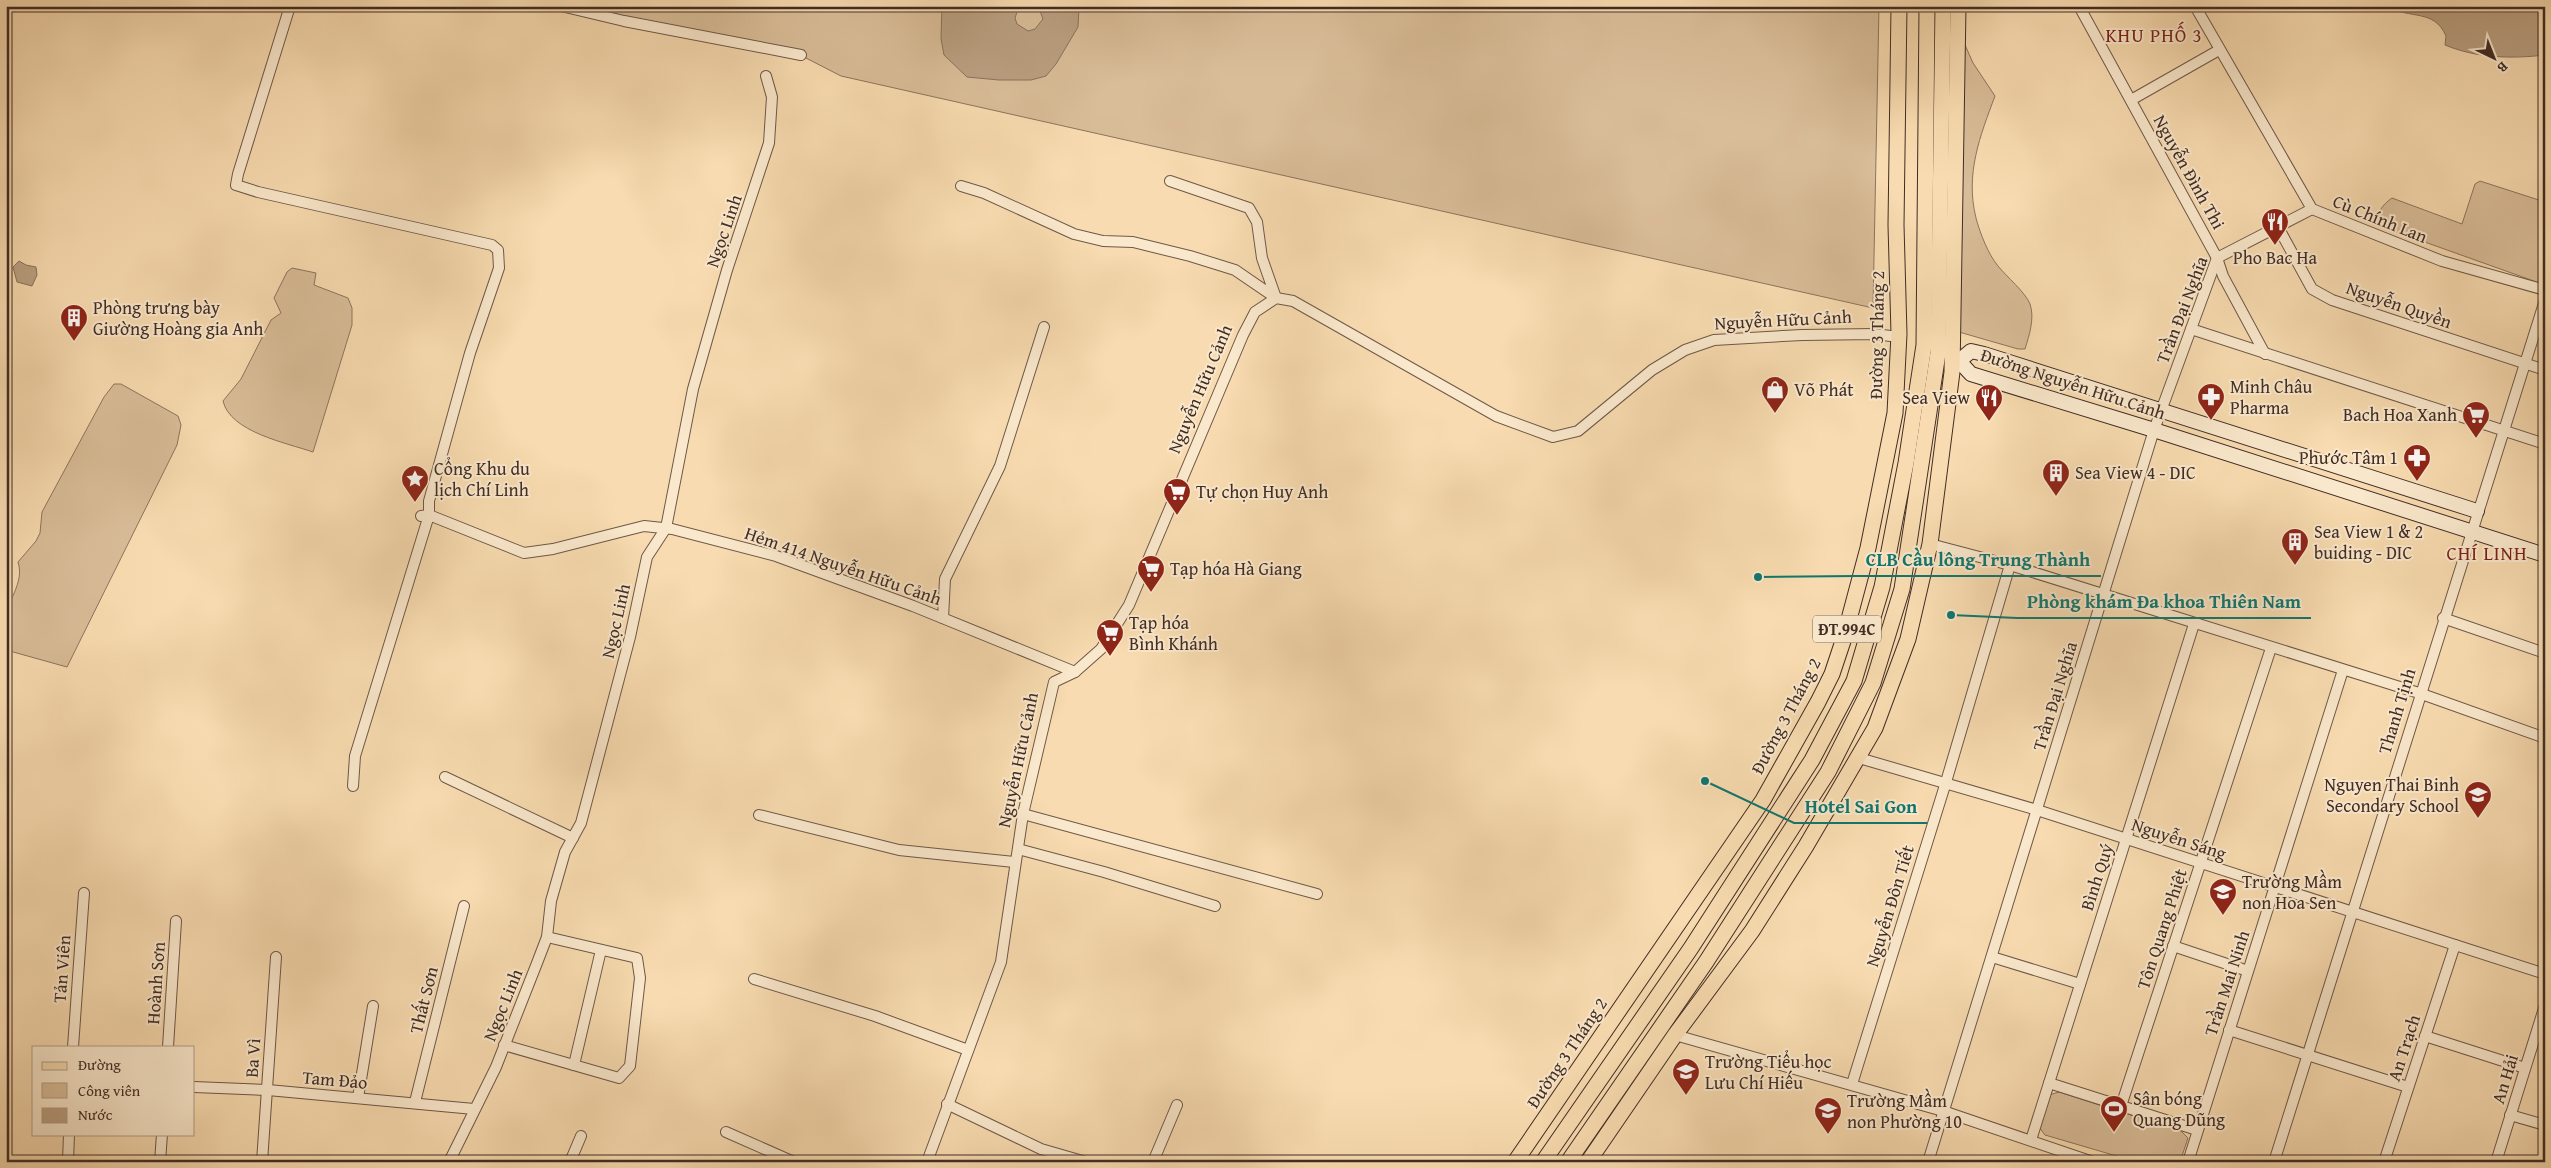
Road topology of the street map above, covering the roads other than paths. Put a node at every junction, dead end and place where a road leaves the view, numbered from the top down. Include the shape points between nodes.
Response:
1 (290, 6) edge
2 (561, 6) edge
3 (1899, 6) edge
4 (1926, 6) edge
5 (1943, 6) edge
6 (1958, 6) edge
7 (2079, 6) edge
8 (2195, 6) edge
9 (2219, 50) junction
10 (801, 56) dead end
11 (766, 76) dead end
12 (2131, 100) junction
13 (1170, 181) dead end
14 (961, 186) dead end
15 (2312, 209) junction
16 (2278, 227) junction
17 (2217, 258) junction
18 (2545, 290) edge
19 (1276, 298) junction
20 (2545, 300) edge
21 (1044, 327) dead end
22 (2191, 328) junction
23 (1898, 337) junction
24 (1923, 347) junction
25 (1938, 352) junction
26 (2265, 354) junction
27 (1956, 360) junction
28 (2523, 364) junction
29 (2545, 370) edge
30 (2161, 411) junction
31 (2154, 430) junction
32 (2502, 432) junction
33 (2545, 444) edge
34 (1906, 463) junction
35 (1885, 467) junction
36 (2477, 511) junction
37 (425, 515) junction
38 (666, 528) junction
39 (2470, 531) junction
40 (1870, 539) junction
41 (1930, 544) junction
42 (1890, 547) junction
43 (2545, 555) edge
44 (2010, 565) junction
45 (2103, 594) junction
46 (943, 618) junction
47 (2443, 618) junction
48 (2194, 624) junction
49 (1844, 638) junction
50 (1865, 642) junction
51 (2271, 648) junction
52 (2545, 653) edge
53 (2343, 670) junction
54 (1076, 672) junction
55 (2419, 693) junction
56 (2545, 738) edge
57 (1859, 758) junction
58 (445, 777) dead end
59 (1946, 782) junction
60 (353, 786) dead end
61 (2037, 810) junction
62 (1023, 814) junction
63 (759, 815) dead end
64 (573, 838) junction
65 (2126, 839) junction
66 (1018, 849) junction
67 (1014, 862) junction
68 (2200, 863) junction
69 (2275, 887) junction
70 (84, 893) dead end
71 (1317, 894) dead end
72 (464, 906) dead end
73 (1215, 906) dead end
74 (2351, 910) junction
75 (176, 921) dead end
76 (547, 937) junction
77 (2454, 945) junction
78 (2173, 946) junction
79 (601, 950) junction
80 (276, 957) dead end
81 (1992, 957) junction
82 (2248, 971) junction
83 (2545, 974) edge
84 (754, 979) dead end
85 (2080, 984) junction
86 (2545, 1005) edge
87 (373, 1006) dead end
88 (1662, 1027) junction
89 (2229, 1030) junction
90 (1675, 1035) junction
91 (2425, 1036) junction
92 (504, 1045) junction
93 (73, 1046) edge
94 (168, 1046) edge
95 (968, 1050) junction
96 (2306, 1053) junction
97 (574, 1065) junction
98 (2525, 1068) junction
99 (2048, 1083) junction
100 (1852, 1084) junction
101 (195, 1086) edge
102 (2408, 1087) junction
103 (268, 1090) junction
104 (358, 1098) junction
105 (415, 1102) junction
106 (947, 1104) junction
107 (1177, 1105) dead end
108 (2121, 1106) junction
109 (474, 1109) junction
110 (1943, 1111) junction
111 (2510, 1115) junction
112 (2545, 1126) edge
113 (2197, 1130) junction
114 (726, 1132) dead end
115 (69, 1136) edge
116 (162, 1136) edge
117 (581, 1136) dead end
118 (2031, 1140) junction
119 (68, 1162) edge
120 (160, 1162) edge
121 (262, 1162) edge
122 (449, 1162) edge
123 (570, 1162) edge
124 (794, 1162) edge
125 (927, 1162) edge
126 (1086, 1162) edge
127 (1153, 1162) edge
128 (1516, 1162) edge
129 (1543, 1162) edge
130 (1568, 1162) edge
131 (1588, 1162) edge
132 (1928, 1162) edge
133 (2093, 1162) edge
134 (2188, 1162) edge
135 (2274, 1162) edge
136 (2384, 1162) edge
137 (2496, 1162) edge

1 - 37 street via 236,185 492,245 498,250 499,268 470,353
2 - 10 street
3 - 23 main road, Đường 3 Tháng 2 / ĐT.994C
4 - 24 main road, ĐT.994C
5 - 25 main road, ĐT.994C
6 - 27 main road, ĐT.994C
7 - 12 street, Nguyễn Đình Thi
8 - 9 street, Cù Chính Lan
9 - 12 street
9 - 15 street, Cù Chính Lan
11 - 38 street, Ngọc Linh via 772,97 769,143 727,270 693,389
12 - 17 street, Nguyễn Đình Thi
13 - 19 street via 1249,208 1257,222 1262,258
14 - 19 street via 984,193 1074,234 1103,241 1133,242 1235,270
15 - 16 street, Trần Đại Nghĩa
15 - 18 street, Cù Chính Lan via 2442,261
16 - 17 street, Trần Đại Nghĩa
16 - 28 street, Nguyễn Quyền via 2312,289 2332,300
17 - 22 street, Trần Đại Nghĩa
17 - 26 street, Nguyễn Đình Thi via 2223,276
19 - 23 street, Nguyễn Hữu Cảnh via 1293,302 1496,416 1553,437 1578,431 1652,370 1685,350 1714,340 1874,334
19 - 54 street, Nguyễn Hữu Cảnh via 1255,312 1243,335 1129,606 1101,648
20 - 28 street, Thanh Tịnh
21 - 46 street via 1000,466 946,580
22 - 26 street
22 - 30 street, Trần Đại Nghĩa
23 - 24 main road
23 - 35 main road, Đường 3 Tháng 2 / ĐT.994C via 1895,413
24 - 25 main road
24 - 34 main road, ĐT.994C
25 - 27 main road
25 - 88 main road, ĐT.994C via 1902,589 1873,683 1828,772
26 - 32 street
27 - 30 main road, Đường Nguyễn Hữu Cảnh via 1971,350
27 - 31 main road, Đường Nguyễn Hữu Cảnh via 1971,374
27 - 41 main road, ĐT.994C
28 - 29 street, Nguyễn Quyền
28 - 32 street, Thanh Tịnh
30 - 31 street, Trần Đại Nghĩa
30 - 36 main road, Đường Nguyễn Hữu Cảnh
31 - 39 main road, Đường Nguyễn Hữu Cảnh
31 - 45 street, Trần Đại Nghĩa
32 - 33 street
32 - 36 street, Thanh Tịnh
34 - 35 main road
34 - 42 main road, ĐT.994C
35 - 40 main road, Đường 3 Tháng 2 / ĐT.994C
36 - 39 street, Thanh Tịnh
37 - 38 street, Hẻm 414 Nguyễn Hữu Cảnh via 524,553 644,526
37 - 60 street via 355,756
38 - 46 street, Hẻm 414 Nguyễn Hữu Cảnh via 776,556
38 - 64 street, Ngọc Linh via 647,557 600,757 581,823
39 - 43 main road
39 - 47 street, Thanh Tịnh
40 - 42 main road
40 - 49 main road, Đường 3 Tháng 2 / ĐT.994C
41 - 44 street
41 - 57 main road, ĐT.994C via 1908,639
42 - 50 main road, ĐT.994C
44 - 45 street
44 - 59 street, Nguyễn Đôn Tiết
45 - 48 street
45 - 61 street, Trần Đại Nghĩa
46 - 54 street, Hẻm 414 Nguyễn Hữu Cảnh
47 - 52 street
47 - 55 street, Thanh Tịnh
48 - 51 street
48 - 65 street, Bình Quý
49 - 50 main road
49 - 128 main road, Đường 3 Tháng 2 / ĐT.994C via 1832,674 1763,800
50 - 129 main road, ĐT.994C via 1854,680 1812,760 1692,948
51 - 53 street
51 - 68 street, Tôn Quang Phiệt
53 - 55 street
53 - 69 street, Trần Mai Ninh
54 - 62 street, Nguyễn Hữu Cảnh via 1054,682
55 - 56 street
55 - 74 street, Thanh Tịnh
57 - 59 street, Nguyễn Sáng
57 - 90 main road, ĐT.994C via 1752,931
58 - 64 street
59 - 61 street, Nguyễn Sáng
59 - 100 street, Nguyễn Đôn Tiết
61 - 65 street, Nguyễn Sáng
61 - 81 street, Trần Đại Nghĩa
62 - 66 street, Nguyễn Hữu Cảnh
62 - 71 street
63 - 67 street via 899,850
64 - 76 street, Ngọc Linh via 565,852 551,901
65 - 68 street, Nguyễn Sáng
65 - 85 street, Bình Quý
66 - 67 street, Nguyễn Hữu Cảnh
66 - 73 street
67 - 95 street, Nguyễn Hữu Cảnh via 1001,962
68 - 69 street, Nguyễn Sáng
68 - 78 street, Tôn Quang Phiệt
69 - 74 street, Nguyễn Sáng
69 - 82 street, Trần Mai Ninh
70 - 93 street, Tản Viên
72 - 105 street, Thất Sơn
74 - 77 street, Nguyễn Sáng
74 - 96 street, Thanh Tịnh
75 - 94 street, Hoành Sơn
76 - 79 street
76 - 92 street, Ngọc Linh
77 - 83 street, Nguyễn Sáng
77 - 91 street, An Trạch
78 - 82 street
78 - 108 street, Tôn Quang Phiệt
79 - 97 street
79 - 97 street via 636,958 640,978 630,1066 619,1078
80 - 103 street, Ba Vì
81 - 85 street
81 - 110 street, Trần Đại Nghĩa
82 - 89 street, Trần Mai Ninh
84 - 95 street via 875,1016
85 - 99 street, Bình Quý
86 - 98 street, An Hải
87 - 104 street
88 - 90 main road
88 - 130 main road, ĐT.994C
89 - 96 street
89 - 113 street, Trần Mai Ninh
90 - 100 street
90 - 131 main road, ĐT.994C
91 - 98 street
91 - 102 street, An Trạch
92 - 97 street
92 - 109 street, Ngọc Linh
95 - 106 street, Nguyễn Hữu Cảnh
96 - 102 street
96 - 135 street, Thanh Tịnh
98 - 111 street, An Hải
99 - 108 street
99 - 118 street, Bình Quý
100 - 110 street
101 - 103 street, Tam Đảo
102 - 136 street, An Trạch
103 - 104 street, Tam Đảo
103 - 121 street, Ba Vì
104 - 105 street, Tam Đảo
105 - 109 street, Tam Đảo
106 - 125 street, Nguyễn Hữu Cảnh
106 - 126 street via 1041,1149
107 - 127 street
108 - 113 street
109 - 122 street, Ngọc Linh
110 - 118 street
110 - 132 street, Trần Đại Nghĩa
111 - 112 street
111 - 137 street, An Hải
113 - 134 street, Trần Mai Ninh
114 - 124 street
115 - 119 street
116 - 120 street
117 - 123 street
118 - 133 street

